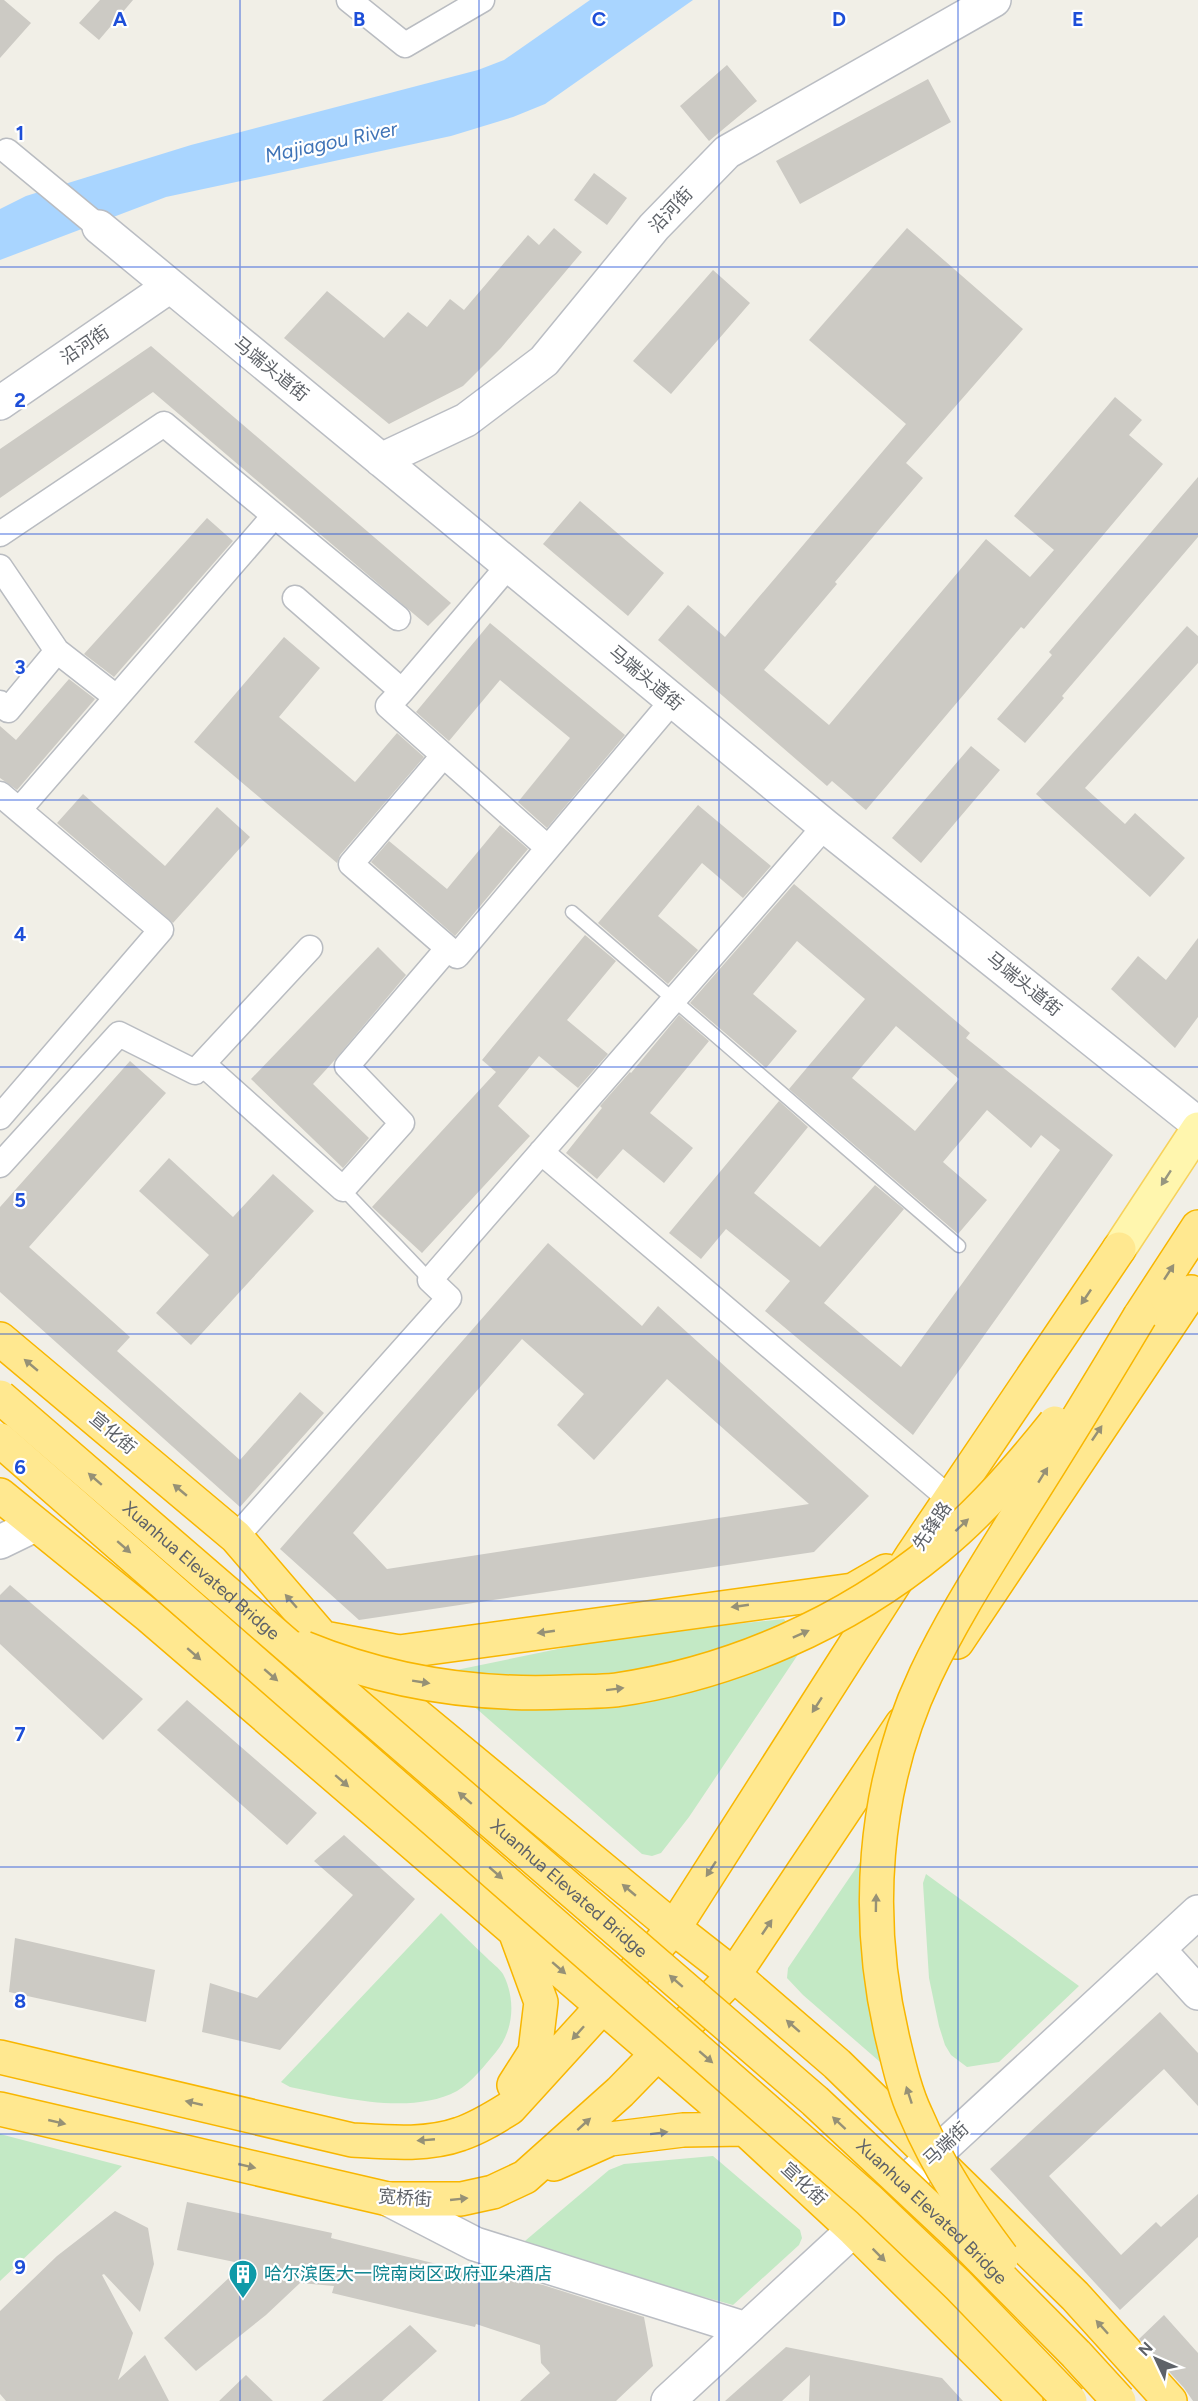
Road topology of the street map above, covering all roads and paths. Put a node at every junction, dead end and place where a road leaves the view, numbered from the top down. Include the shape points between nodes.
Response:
1 (349, 0) edge
2 (482, 0) edge
3 (994, 0) edge
4 (7, 152) dead end
5 (99, 227) joint
6 (170, 286) junction
7 (0, 403) edge
8 (381, 460) junction
9 (274, 516) junction
10 (0, 534) edge
11 (509, 565) junction
12 (0, 567) edge
13 (295, 598) dead end
14 (398, 618) dead end
15 (57, 651) junction
16 (402, 691) junction
17 (117, 697) junction
18 (673, 700) junction
19 (0, 703) edge
20 (443, 756) junction
21 (0, 794) edge
22 (19, 810) junction
23 (825, 826) junction
24 (548, 848) junction
25 (572, 912) dead end
26 (310, 948) dead end
27 (448, 948) junction
28 (674, 999) junction
29 (203, 1064) junction
30 (0, 1117) edge
31 (1198, 1124) edge
32 (1198, 1129) edge
33 (540, 1152) junction
34 (0, 1165) edge
35 (343, 1189) junction
36 (1198, 1227) edge
37 (959, 1246) dead end
38 (1119, 1249) joint
39 (430, 1280) junction
40 (1195, 1287) edge
41 (1140, 1316) junction
42 (0, 1339) edge
43 (0, 1396) edge
44 (0, 1440) edge
45 (0, 1495) edge
46 (950, 1499) junction
47 (35, 1525) junction
48 (231, 1533) junction
49 (0, 1542) edge
50 (913, 1554) junction
51 (154, 1573) junction
52 (322, 1637) junction
53 (1198, 1912) edge
54 (674, 1928) junction
55 (514, 1929) junction
56 (1158, 1949) junction
57 (734, 1975) junction
58 (1198, 1993) edge
59 (603, 2006) junction
60 (657, 2053) junction
61 (0, 2057) edge
62 (0, 2109) edge
63 (482, 2125) junction
64 (745, 2129) junction
65 (933, 2156) junction
66 (525, 2177) junction
67 (388, 2199) junction
68 (854, 2230) junction
69 (746, 2329) junction
70 (1076, 2354) junction
71 (668, 2401) edge
72 (1026, 2401) edge
73 (1070, 2401) edge
74 (1119, 2401) edge
75 (1170, 2401) edge

1 - 2 street via 405,45
3 - 8 street, 沿河街 via 727,152 654,227 544,361 466,420
4 - 5 street
5 - 6 street, 马端头道街
6 - 7 street, 沿河街
6 - 8 street, 马端头道街
8 - 11 street, 马端头道街
9 - 10 street via 164,424
9 - 14 street
9 - 17 street
11 - 16 street
11 - 18 street, 马端头道街
12 - 15 street
13 - 16 street
15 - 17 street
15 - 19 street via 8,710
16 - 20 street via 388,706
17 - 22 street
18 - 23 street, 马端头道街
18 - 24 street
20 - 24 street
20 - 27 street via 351,864
21 - 22 street
22 - 30 street via 161,930
23 - 28 street
23 - 31 street, 马端头道街
24 - 27 street via 457,956
25 - 28 lane
26 - 29 street
27 - 35 street via 347,1066 402,1124
28 - 33 street
28 - 37 lane
29 - 34 street via 195,1072 119,1034
29 - 35 street
32 -> 38 main road, 先锋路
33 - 39 street
33 - 46 street
35 - 39 lane
41 -> 36 highway
38 -> 46 highway, 先锋路
39 - 48 street via 448,1298
57 -> 40 highway
51 -> 41 highway, bridge via 255,1628 339,1662 410,1681 478,1691 551,1693 614,1690 683,1677 758,1653 825,1623 936,1549 1029,1456
70 -> 41 highway, bridge via 944,2174 915,2113 886,2013 877,1956 875,1903 879,1839 889,1782 926,1675 961,1607
48 -> 42 highway, 宣化街
70 -> 43 highway, Xuanhua Elevated Bridge, bridge via 960,2237 815,2101
44 -> 51 highway, Xuanhua Elevated Bridge, bridge
45 - 47 highway
46 - 50 highway, 先锋路
47 - 49 street
47 -> 55 highway, 宣化街 via 149,1616
52 -> 48 highway, 宣化街
50 -> 52 highway via 853,1590 841,1592 399,1652
50 -> 54 highway, 先锋路
51 -> 73 highway, Xuanhua Elevated Bridge, bridge via 869,2200
54 -> 52 highway, 宣化街
53 - 56 street, 马端街
54 - 57 highway, 宣化街
54 - 59 highway
55 -> 59 highway, 宣化街
55 - 63 highway via 541,2002 535,2052
56 - 58 street
56 - 65 street, 马端街
57 - 60 highway, 宽桥街
65 -> 57 highway, 宣化街 via 837,2064
59 - 60 highway, 宣化街
59 -> 63 highway via 510,2108
60 - 64 highway, 宣化街
66 -> 60 highway, 宽桥街 via 620,2092
63 -> 61 highway via 458,2135 432,2139 352,2140
62 -> 67 highway, 宽桥街
66 -> 64 highway via 610,2139 683,2130
64 - 68 highway, 宣化街
65 - 68 street, 马端街
75 -> 65 highway via 1075,2296
67 -> 66 highway, 宽桥街 via 461,2199 493,2192
67 - 69 street via 476,2244
68 - 69 street, 马端街
68 -> 72 highway, 宣化街
69 - 71 street, 马端街
70 - 74 highway, Xuanhua Elevated Bridge, bridge

